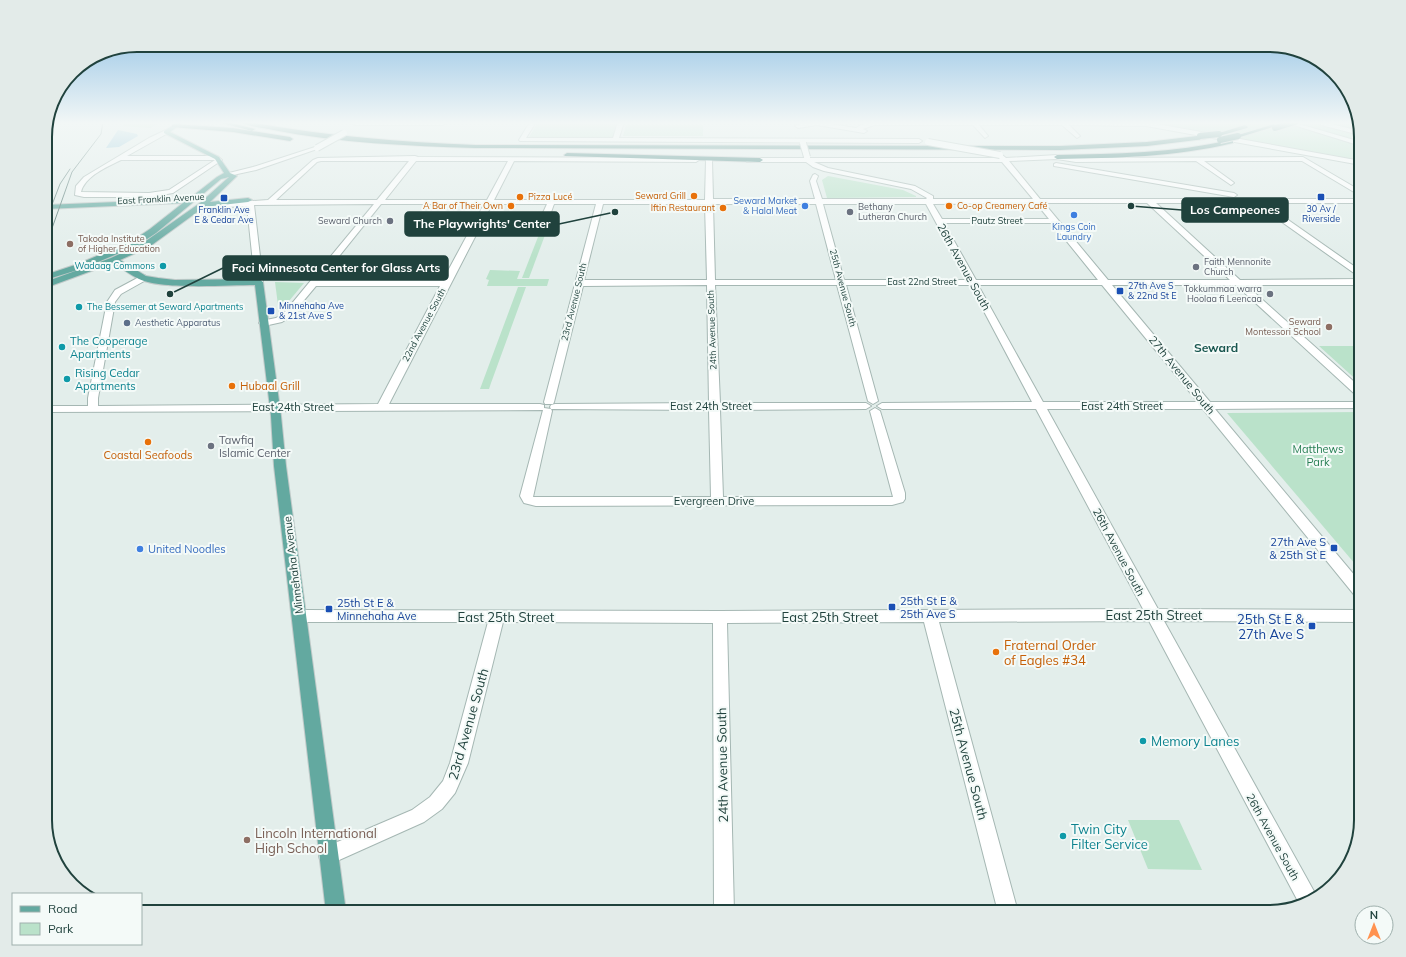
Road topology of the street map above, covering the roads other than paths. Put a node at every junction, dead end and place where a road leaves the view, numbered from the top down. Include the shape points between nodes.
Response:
1 (105, 167) edge
2 (207, 167) edge
3 (223, 167) edge
4 (260, 167) edge
5 (309, 167) edge
6 (408, 167) edge
7 (508, 167) edge
8 (709, 167) edge
9 (811, 167) edge
10 (1010, 167) edge
11 (1069, 167) edge
12 (1208, 167) edge
13 (1316, 167) edge
14 (228, 174) junction
15 (815, 176) dead end
16 (1230, 183) dead end
17 (1354, 190) edge
18 (189, 201) junction
19 (490, 201) junction
20 (552, 201) junction
21 (600, 201) junction
22 (709, 201) junction
23 (818, 201) junction
24 (929, 201) junction
25 (1038, 201) junction
26 (1149, 201) junction
27 (1257, 201) junction
28 (1354, 201) edge
29 (249, 202) junction
30 (272, 202) junction
31 (381, 202) junction
32 (203, 204) junction
33 (52, 207) edge
34 (182, 207) junction
35 (52, 213) edge
36 (546, 215) dead end
37 (252, 219) junction
38 (940, 221) junction
39 (1054, 221) junction
40 (177, 223) junction
41 (162, 224) junction
42 (118, 251) junction
43 (114, 260) junction
44 (1354, 270) edge
45 (52, 275) edge
46 (142, 278) junction
47 (52, 282) edge
48 (259, 282) junction
49 (711, 282) junction
50 (841, 282) junction
51 (973, 282) junction
52 (1106, 282) junction
53 (1238, 282) junction
54 (1354, 282) edge
55 (315, 283) junction
56 (446, 283) junction
57 (578, 283) junction
58 (264, 323) junction
59 (1354, 388) edge
60 (1354, 405) edge
61 (715, 406) junction
62 (874, 406) junction
63 (1040, 406) junction
64 (1206, 406) junction
65 (275, 407) junction
66 (382, 407) junction
67 (548, 407) junction
68 (52, 408) edge
69 (93, 408) junction
70 (899, 499) joint
71 (528, 500) joint
72 (717, 501) junction
73 (1354, 585) edge
74 (1153, 615) junction
75 (299, 616) junction
76 (930, 616) junction
77 (1354, 616) edge
78 (497, 617) junction
79 (720, 617) junction
80 (328, 856) junction
81 (1306, 896) edge
82 (335, 905) edge
83 (724, 905) edge
84 (1006, 905) edge

1 - 2 street via 86,178 76,192 79,195 157,195 171,192
3 - 14 main road
4 - 14 street
5 - 30 street
6 - 31 street
7 - 19 street, 22nd Avenue South
8 - 22 street, 24th Avenue South
9 - 24 street, 26th Avenue South via 816,170 908,188
10 - 25 street, 27th Avenue South
11 - 27 street
12 - 16 street
13 - 17 street
14 - 18 main road
14 - 32 main road via 234,176 233,179
15 - 23 street, 25th Avenue South via 813,181
18 - 32 main road, East Franklin Avenue
18 - 33 main road, East Franklin Avenue
18 - 34 main road
19 - 20 street, East Franklin Avenue
19 - 31 street, East Franklin Avenue
19 - 56 street, 22nd Avenue South
20 - 21 street, East Franklin Avenue
20 - 36 street
21 - 22 street, East Franklin Avenue
21 - 57 street, 23rd Avenue South
22 - 23 street, East Franklin Avenue
22 - 49 street, 24th Avenue South
23 - 24 street, East Franklin Avenue
23 - 50 street, 25th Avenue South
24 - 25 street, East Franklin Avenue
24 - 38 street, 26th Avenue South
25 - 26 street, East Franklin Avenue
25 - 39 street, 27th Avenue South
26 - 27 street, East Franklin Avenue
26 - 53 street
27 - 28 street, East Franklin Avenue
27 - 44 street
29 - 30 street, East Franklin Avenue
29 - 32 street, East Franklin Avenue
29 - 37 street, Minnehaha Avenue
30 - 31 street, East Franklin Avenue
30 - 37 street
31 - 55 street
32 - 34 main road, East Franklin Avenue
32 - 40 main road
34 - 35 main road, East Franklin Avenue
34 - 41 main road
37 - 48 street, Minnehaha Avenue
38 - 39 street, Pautz Street
38 - 51 street, 26th Avenue South
39 - 52 street, 27th Avenue South
40 - 41 main road
40 - 43 main road via 146,245
41 - 42 main road
42 - 43 main road via 112,258
42 - 45 main road
43 - 46 main road
43 - 47 main road
46 - 48 main road via 175,283
46 - 69 street via 118,292 111,302
48 - 58 main road, Minnehaha Avenue
49 - 50 street, East 22nd Street
49 - 57 street, East 22nd Street
49 - 61 street, 24th Avenue South
50 - 51 street, East 22nd Street
50 - 62 street, 25th Avenue South
51 - 52 street, East 22nd Street
51 - 63 street, 26th Avenue South
52 - 53 street, East 22nd Street
52 - 64 street, 27th Avenue South
53 - 54 street, East 22nd Street
53 - 59 street
55 - 56 street
55 - 58 street via 287,315 279,320
56 - 66 street, 22nd Avenue South
57 - 67 street, 23rd Avenue South
58 - 65 main road, Minnehaha Avenue
60 - 64 street, East 24th Street
61 - 62 street, East 24th Street
61 - 67 street, East 24th Street
61 - 72 street, 24th Avenue South
62 - 63 street, East 24th Street
62 - 70 street, 25th Avenue South
63 - 64 street, East 24th Street
63 - 74 street, 26th Avenue South
64 - 73 street, 27th Avenue South
65 - 66 street, East 24th Street
65 - 69 street, East 24th Street
65 - 75 main road, Minnehaha Avenue
66 - 67 street, East 24th Street
67 - 71 street, 23rd Avenue South via 526,496
68 - 69 street, East 24th Street
70 - 72 street, Evergreen Drive
71 - 72 street, Evergreen Drive
74 - 76 street, East 25th Street
74 - 77 street, East 25th Street
74 - 81 street, 26th Avenue South
75 - 78 street, East 25th Street
75 - 80 main road, Minnehaha Avenue
76 - 79 street, East 25th Street
76 - 84 street, 25th Avenue South
78 - 79 street, East 25th Street
78 - 80 street, 23rd Avenue South via 459,763 449,787 436,803 418,816
79 - 83 street, 24th Avenue South
80 - 82 main road, Minnehaha Avenue

